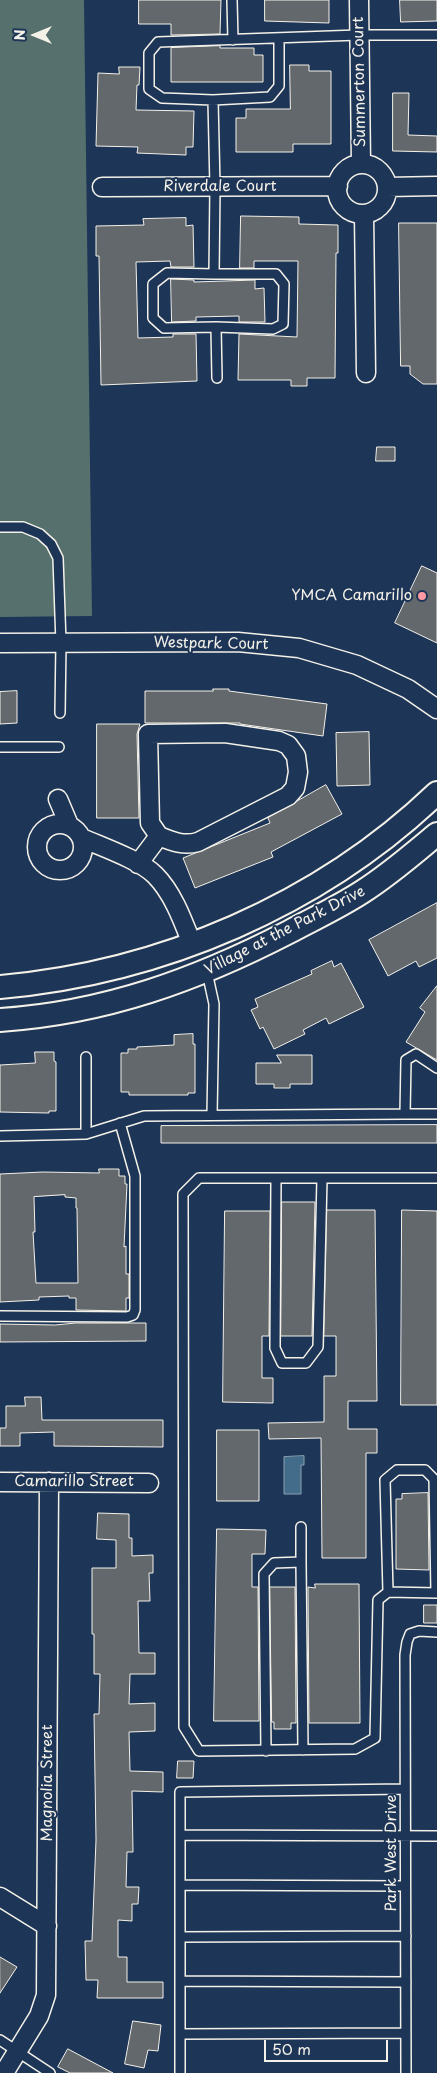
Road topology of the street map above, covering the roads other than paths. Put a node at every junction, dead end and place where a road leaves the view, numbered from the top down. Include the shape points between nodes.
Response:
1 (232, 0) edge
2 (359, 0) edge
3 (359, 35) junction
4 (437, 35) edge
5 (280, 38) junction
6 (232, 40) junction
7 (213, 100) junction
8 (361, 164) junction
9 (338, 186) junction
10 (437, 186) edge
11 (102, 187) dead end
12 (387, 187) junction
13 (215, 188) junction
14 (364, 214) junction
15 (214, 274) junction
16 (216, 327) junction
17 (366, 373) dead end
18 (217, 378) dead end
19 (0, 527) edge
20 (0, 643) edge
21 (61, 643) junction
22 (437, 709) edge
23 (60, 713) dead end
24 (0, 747) edge
25 (59, 747) dead end
26 (437, 793) edge
27 (51, 825) junction
28 (69, 825) junction
29 (437, 834) edge
30 (160, 836) junction
31 (82, 838) junction
32 (108, 850) junction
33 (81, 856) junction
34 (138, 864) junction
35 (192, 944) junction
36 (207, 972) junction
37 (0, 987) edge
38 (0, 1020) edge
39 (86, 1057) dead end
40 (437, 1068) edge
41 (405, 1114) junction
42 (437, 1114) edge
43 (212, 1115) junction
44 (120, 1123) junction
45 (86, 1134) junction
46 (0, 1136) edge
47 (276, 1178) junction
48 (322, 1178) junction
49 (437, 1178) edge
50 (0, 1316) edge
51 (0, 1482) edge
52 (49, 1482) junction
53 (148, 1483) dead end
54 (301, 1527) dead end
55 (301, 1562) junction
56 (388, 1592) junction
57 (437, 1593) edge
58 (437, 1632) edge
59 (303, 1750) junction
60 (266, 1751) junction
61 (405, 1789) junction
62 (180, 1835) junction
63 (405, 1835) junction
64 (437, 1836) edge
65 (180, 1885) junction
66 (405, 1886) junction
67 (0, 1896) edge
68 (48, 1926) junction
69 (406, 1936) junction
70 (180, 1937) junction
71 (180, 1981) junction
72 (406, 1982) junction
73 (406, 2033) junction
74 (180, 2034) junction
75 (0, 2040) edge
76 (18, 2051) junction
77 (4, 2073) edge
78 (50, 2073) edge
79 (180, 2073) edge
80 (406, 2073) edge

1 - 6 lane
2 - 3 street, Summerton Court
3 - 4 lane
3 - 5 lane
3 - 8 street, Summerton Court
5 - 6 lane
5 - 7 lane via 279,86 270,97
6 - 7 lane via 158,42 149,53 149,89 162,98
7 - 13 lane
8 - 9 street via 342,174
8 - 12 street via 376,168
9 - 13 street, Riverdale Court
9 - 14 street via 342,204 356,214
10 - 12 street
11 - 13 street, Riverdale Court
12 - 14 street via 378,208
13 - 15 lane
14 - 17 street
15 - 16 lane via 168,273 153,284 154,318 164,328
15 - 16 lane via 276,274 284,284 283,324 273,329
16 - 18 lane
19 - 21 lane via 34,530 55,549 60,567
20 - 21 street, Westpark Court
21 - 22 street, Westpark Court via 238,642 299,648 357,665 408,689
21 - 23 lane
24 - 25 lane
26 - 35 street, Village at the Park Drive via 366,850 306,891 231,929
27 - 28 street
27 - 28 street via 58,799
27 - 33 street via 41,833 37,842 43,863 50,868 64,870 76,864
28 - 31 street
29 - 36 street, Village at the Park Drive via 363,892
30 - 30 street via 150,823 148,734 224,733 280,741 288,745 296,756 295,788 288,796 189,845
30 - 34 street
31 - 32 street
31 - 33 street
32 - 33 street
32 - 34 street
34 - 35 street via 155,875 172,900
35 - 37 street, Village at the Park Drive via 124,966 64,980
36 - 38 street, Village at the Park Drive via 120,1000 55,1014
36 - 43 lane via 214,1004
39 - 45 lane
40 - 41 lane via 416,1054 406,1060
41 - 42 lane
41 - 43 lane
43 - 44 lane via 144,1116
44 - 45 lane
44 - 50 lane via 135,1176 133,1315
45 - 46 lane
47 - 48 lane
47 - 48 lane via 274,1348 282,1363 306,1363 318,1347
47 - 60 lane via 199,1178 183,1194 184,1727 199,1751
48 - 49 lane
51 - 52 street, Camarillo Street
52 - 53 street, Camarillo Street
52 - 68 street, Magnolia Street
54 - 55 lane
55 - 59 lane
55 - 60 lane via 274,1563 264,1574
56 - 57 lane
56 - 57 lane via 385,1480 397,1470 425,1470 434,1479
56 - 59 lane via 378,1600 375,1738 355,1749
58 - 61 lane, Park West Drive via 410,1634 406,1642
59 - 60 lane
61 - 62 lane via 180,1792
61 - 63 lane, Park West Drive
62 - 63 lane
62 - 65 lane
63 - 64 lane
63 - 66 lane, Park West Drive
65 - 66 lane
65 - 70 lane
66 - 69 lane, Park West Drive
67 - 68 street
68 - 76 street, Magnolia Street via 44,2005
69 - 70 lane
69 - 72 lane, Park West Drive
70 - 71 lane
71 - 72 lane
71 - 74 lane
72 - 73 lane, Park West Drive
73 - 74 lane
73 - 80 lane, Park West Drive
74 - 79 lane
75 - 76 lane
76 - 77 street, Magnolia Street
76 - 78 lane

